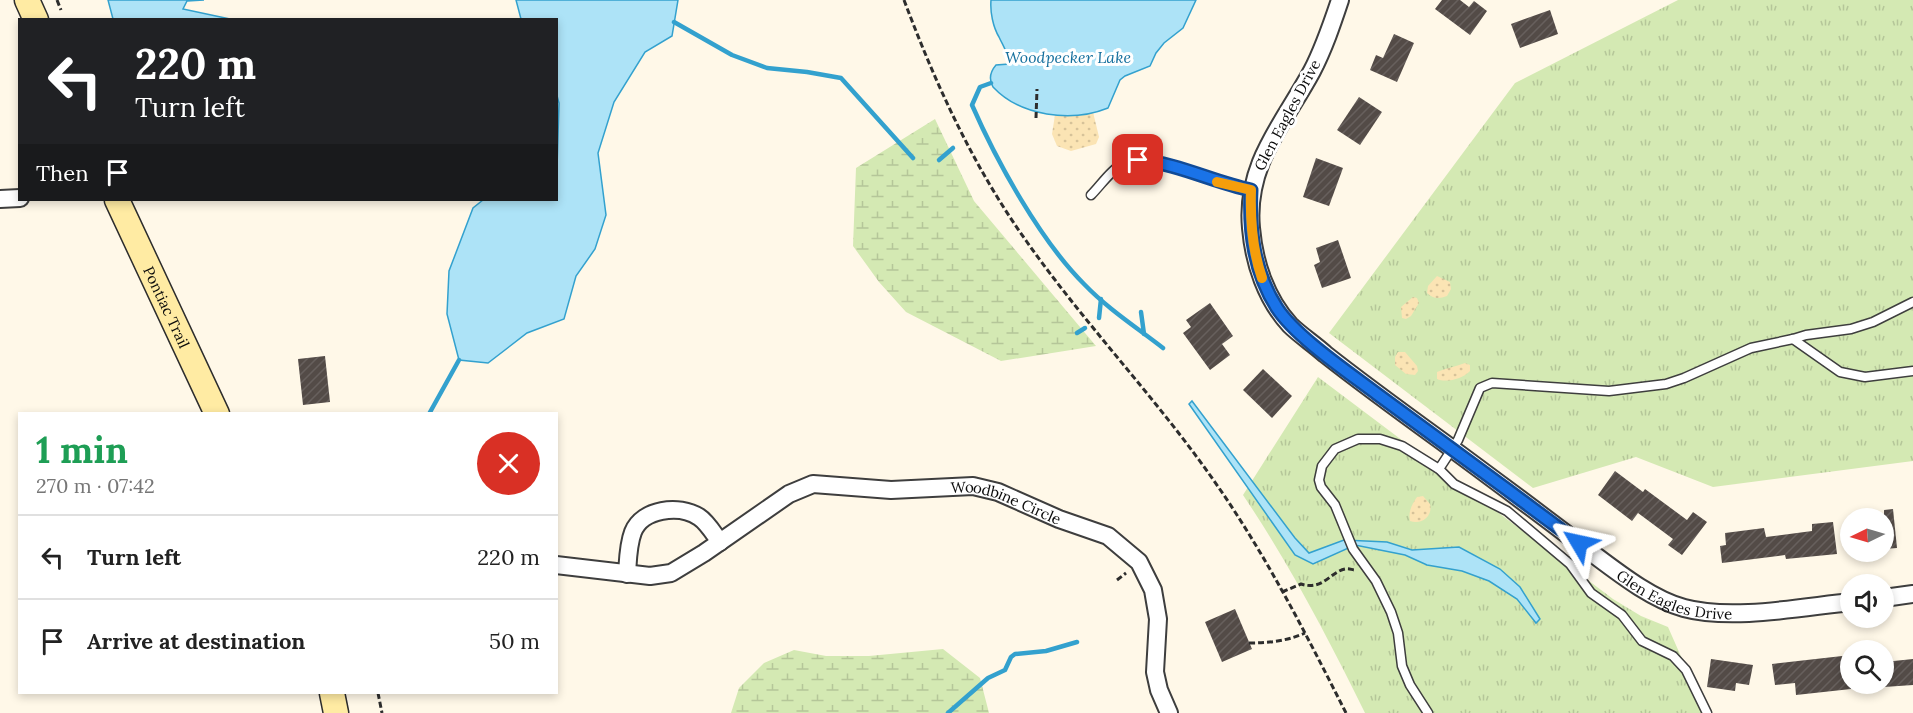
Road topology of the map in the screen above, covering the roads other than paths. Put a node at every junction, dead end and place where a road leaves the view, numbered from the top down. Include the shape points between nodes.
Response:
1 (27, 0) edge
2 (1340, 0) edge
3 (35, 18) edge
4 (1251, 190) junction
5 (1091, 195) dead end
6 (18, 198) edge
7 (0, 199) edge
8 (117, 201) edge
9 (1913, 302) edge
10 (1793, 339) junction
11 (1913, 371) edge
12 (216, 412) edge
13 (1452, 449) junction
14 (1439, 469) junction
15 (720, 542) junction
16 (558, 564) edge
17 (627, 574) junction
18 (1913, 594) edge
19 (1894, 597) edge
20 (1840, 603) edge
21 (332, 694) edge
22 (336, 713) edge
23 (1169, 713) edge
24 (1428, 713) edge
25 (1707, 713) edge

1 - 3 main road
2 - 4 street, Glen Eagles Drive via 1313,69 1273,135
4 - 5 lane via 1158,162 1138,160 1113,171
4 - 13 street, Glen Eagles Drive via 1254,257 1277,309 1291,326 1347,371
6 - 7 street
8 - 12 main road, Pontiac Trail
9 - 10 lane via 1873,322
10 - 11 lane via 1840,372 1865,377
10 - 13 lane via 1751,348 1666,384 1609,391 1486,384 1480,388
13 - 14 lane
13 - 20 street, Glen Eagles Drive via 1659,598 1685,608 1744,612
14 - 24 lane via 1402,446 1380,439 1358,439 1335,449 1322,466 1318,480 1391,612 1402,666
14 - 25 lane via 1454,484 1507,511 1570,564 1591,593 1622,615 1642,641 1673,656 1686,670
15 - 17 street, Woodbine Circle via 671,573
15 - 17 street via 699,516 663,511 643,517 633,530
15 - 23 street, Woodbine Circle via 789,494 813,484 891,490 973,486 998,492 1108,536 1139,562 1153,590 1158,619 1155,672
16 - 17 street, Woodbine Circle
18 - 19 street
21 - 22 main road

